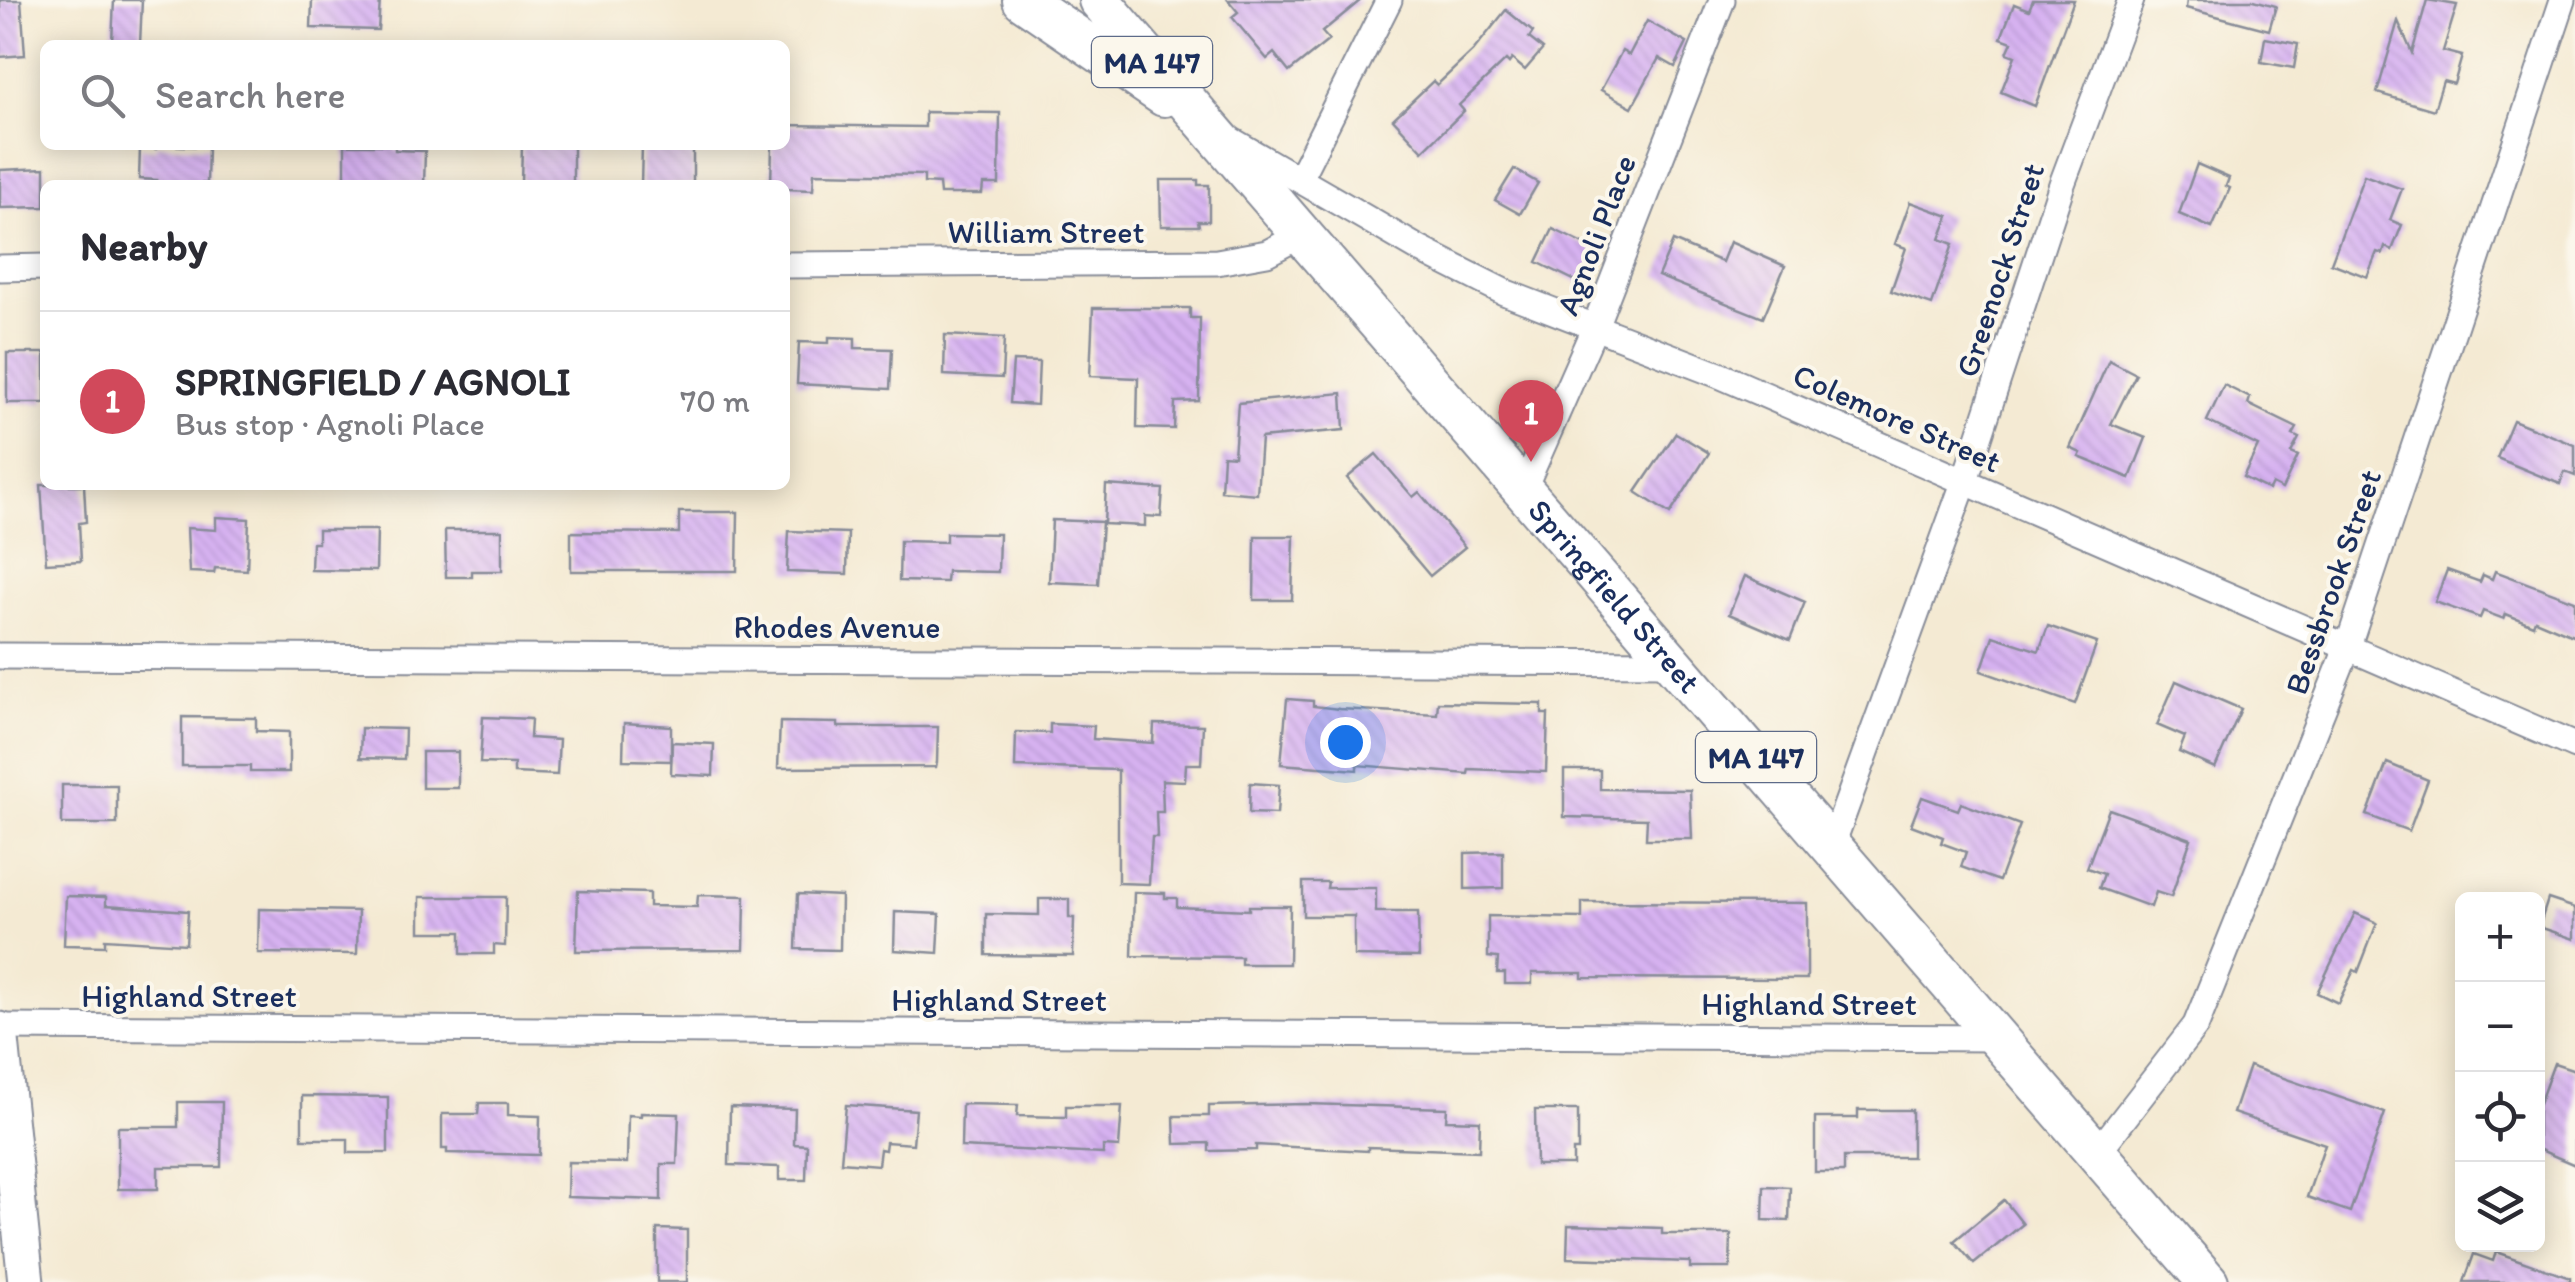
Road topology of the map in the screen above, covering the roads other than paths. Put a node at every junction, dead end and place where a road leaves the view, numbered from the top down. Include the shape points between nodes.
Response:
1 (1023, 0) edge
2 (1099, 0) edge
3 (1389, 0) edge
4 (1722, 0) edge
5 (2131, 0) edge
6 (2563, 0) edge
7 (1205, 125) junction
8 (1300, 179) junction
9 (1301, 235) junction
10 (790, 265) edge
11 (0, 268) edge
12 (40, 268) edge
13 (1594, 329) junction
14 (1964, 483) junction
15 (1523, 490) junction
16 (2347, 649) junction
17 (0, 656) edge
18 (1674, 663) junction
19 (2575, 746) edge
20 (1832, 845) junction
21 (0, 1029) edge
22 (1998, 1038) junction
23 (2096, 1153) junction
24 (26, 1282) edge
25 (2208, 1282) edge

1 - 7 main road
2 - 7 main road, Springfield Street / MA 147
3 - 8 street
4 - 13 street, Agnoli Place
5 - 14 street, Greenock Street via 2062,184
6 - 16 street, Bessbrook Street
7 - 8 street, Colemore Street
7 - 9 main road, Springfield Street / MA 147
8 - 13 street, Colemore Street via 1460,272
9 - 10 street, William Street via 1267,253 1217,262
9 - 15 main road, Springfield Street / MA 147
11 - 12 street
13 - 14 street, Colemore Street via 1719,375
13 - 15 street, Agnoli Place
14 - 16 street, Colemore Street
14 - 20 street, Greenock Street
15 - 18 main road, Springfield Street / MA 147
16 - 19 street, Colemore Street
16 - 23 street, Bessbrook Street via 2196,1025
17 - 18 street, Rhodes Avenue
18 - 20 main road, Springfield Street / MA 147
20 - 22 main road, Springfield Street / MA 147
21 - 22 street, Highland Street
21 - 24 street
22 - 23 main road, Springfield Street / MA 147
23 - 25 main road, Springfield Street / MA 147

